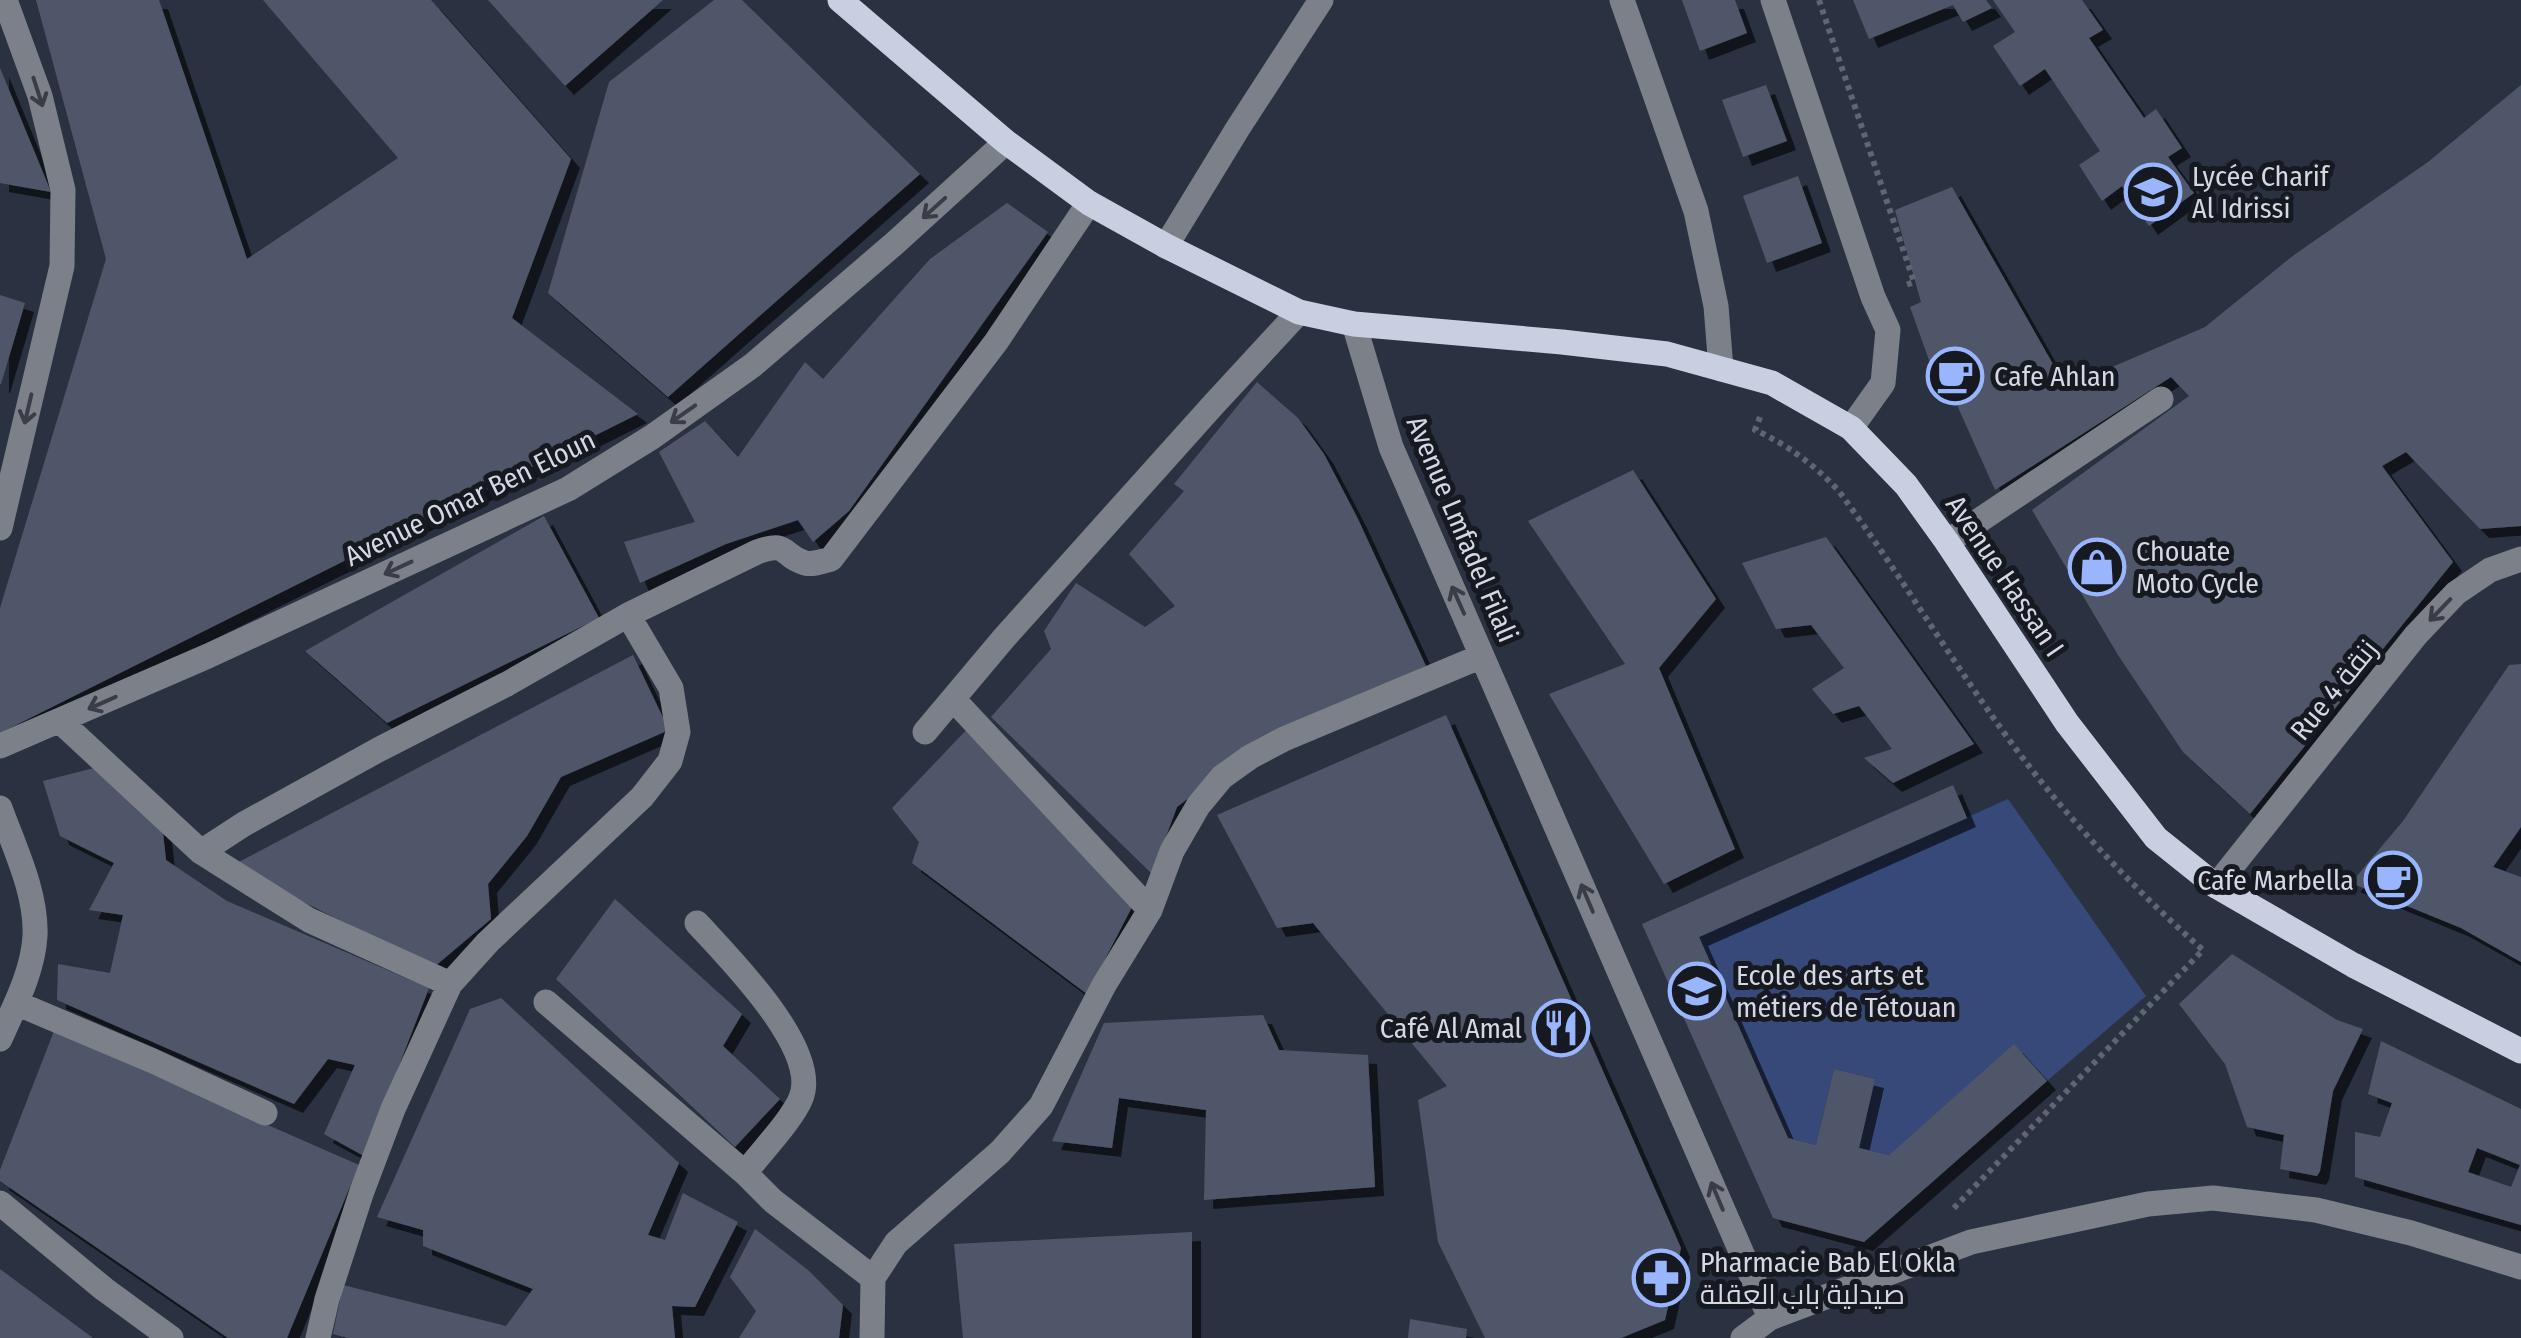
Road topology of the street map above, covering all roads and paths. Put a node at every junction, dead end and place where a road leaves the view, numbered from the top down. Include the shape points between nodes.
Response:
1 (5, 0) edge
2 (840, 0) edge
3 (1321, 0) edge
4 (1622, 0) edge
5 (1773, 0) edge
6 (1818, 0) edge
7 (1006, 142) junction
8 (1089, 203) junction
9 (1166, 246) junction
10 (1873, 297) junction
11 (1300, 312) junction
12 (1354, 324) junction
13 (1720, 369) junction
14 (1772, 383) junction
15 (2161, 399) dead end
16 (1850, 428) junction
17 (0, 528) edge
18 (1947, 542) junction
19 (2521, 560) edge
20 (628, 615) junction
21 (1482, 656) junction
22 (954, 700) junction
23 (60, 721) junction
24 (925, 732) dead end
25 (0, 746) edge
26 (0, 808) edge
27 (201, 852) junction
28 (2216, 886) junction
29 (1150, 910) junction
30 (697, 922) dead end
31 (450, 984) junction
32 (546, 1002) dead end
33 (16, 1004) junction
34 (0, 1039) edge
35 (2521, 1051) edge
36 (265, 1113) dead end
37 (745, 1173) junction
38 (0, 1204) edge
39 (1948, 1212) dead end
40 (2521, 1268) edge
41 (873, 1278) junction
42 (1770, 1318) junction
43 (171, 1338) edge
44 (318, 1338) edge
45 (872, 1338) edge
46 (1744, 1338) edge

1 -> 17 street via 64,190 62,266
2 - 7 main road
3 - 9 street
4 - 13 street via 1696,211 1714,293
5 - 10 street
6 - 10 path via 1914,282
7 - 8 main road
7 -> 23 street, Avenue Omar Ben Eloun via 753,365 652,437 568,488
8 - 9 main road
8 - 20 street via 996,342 831,558 801,562 772,546
9 - 11 main road
10 - 16 street via 1888,330 1883,383
11 - 12 main road
11 - 22 street
12 - 13 main road, Avenue Hassan I via 1667,354
21 -> 12 street, Avenue Lmfadel Filali via 1390,447
13 - 14 main road, Avenue Hassan I
14 - 16 main road, Avenue Hassan I
14 - 39 path via 1755,430 1794,451 1838,490 2037,777 2144,898 2203,950
15 - 18 street
16 - 18 main road, Avenue Hassan I via 1906,485
18 - 28 main road, Avenue Hassan I via 2066,722 2145,824
19 -> 28 street, Rue 4 زنقة via 2490,570 2456,594 2416,635
20 - 27 street
20 - 31 street via 671,688 678,732 670,762
21 - 29 street via 1284,740 1222,777 1172,852
42 -> 21 street, Avenue Lmfadel Filali
22 - 24 street
22 - 29 street
23 - 25 street, Avenue Omar Ben Eloun
23 - 27 street
26 - 33 street via 35,922 32,958
27 - 31 street via 308,920
28 - 35 main road, Avenue Hassan I
29 - 41 street via 1041,1106 1000,1152 896,1243
30 - 37 street via 768,1004 803,1072 802,1096
31 - 44 street via 362,1191
32 - 37 street
33 - 34 street
33 - 36 street
37 - 41 street
38 - 43 street
40 - 42 street via 2316,1210 2213,1198 2148,1204 1971,1242
41 - 45 street
42 - 46 street

